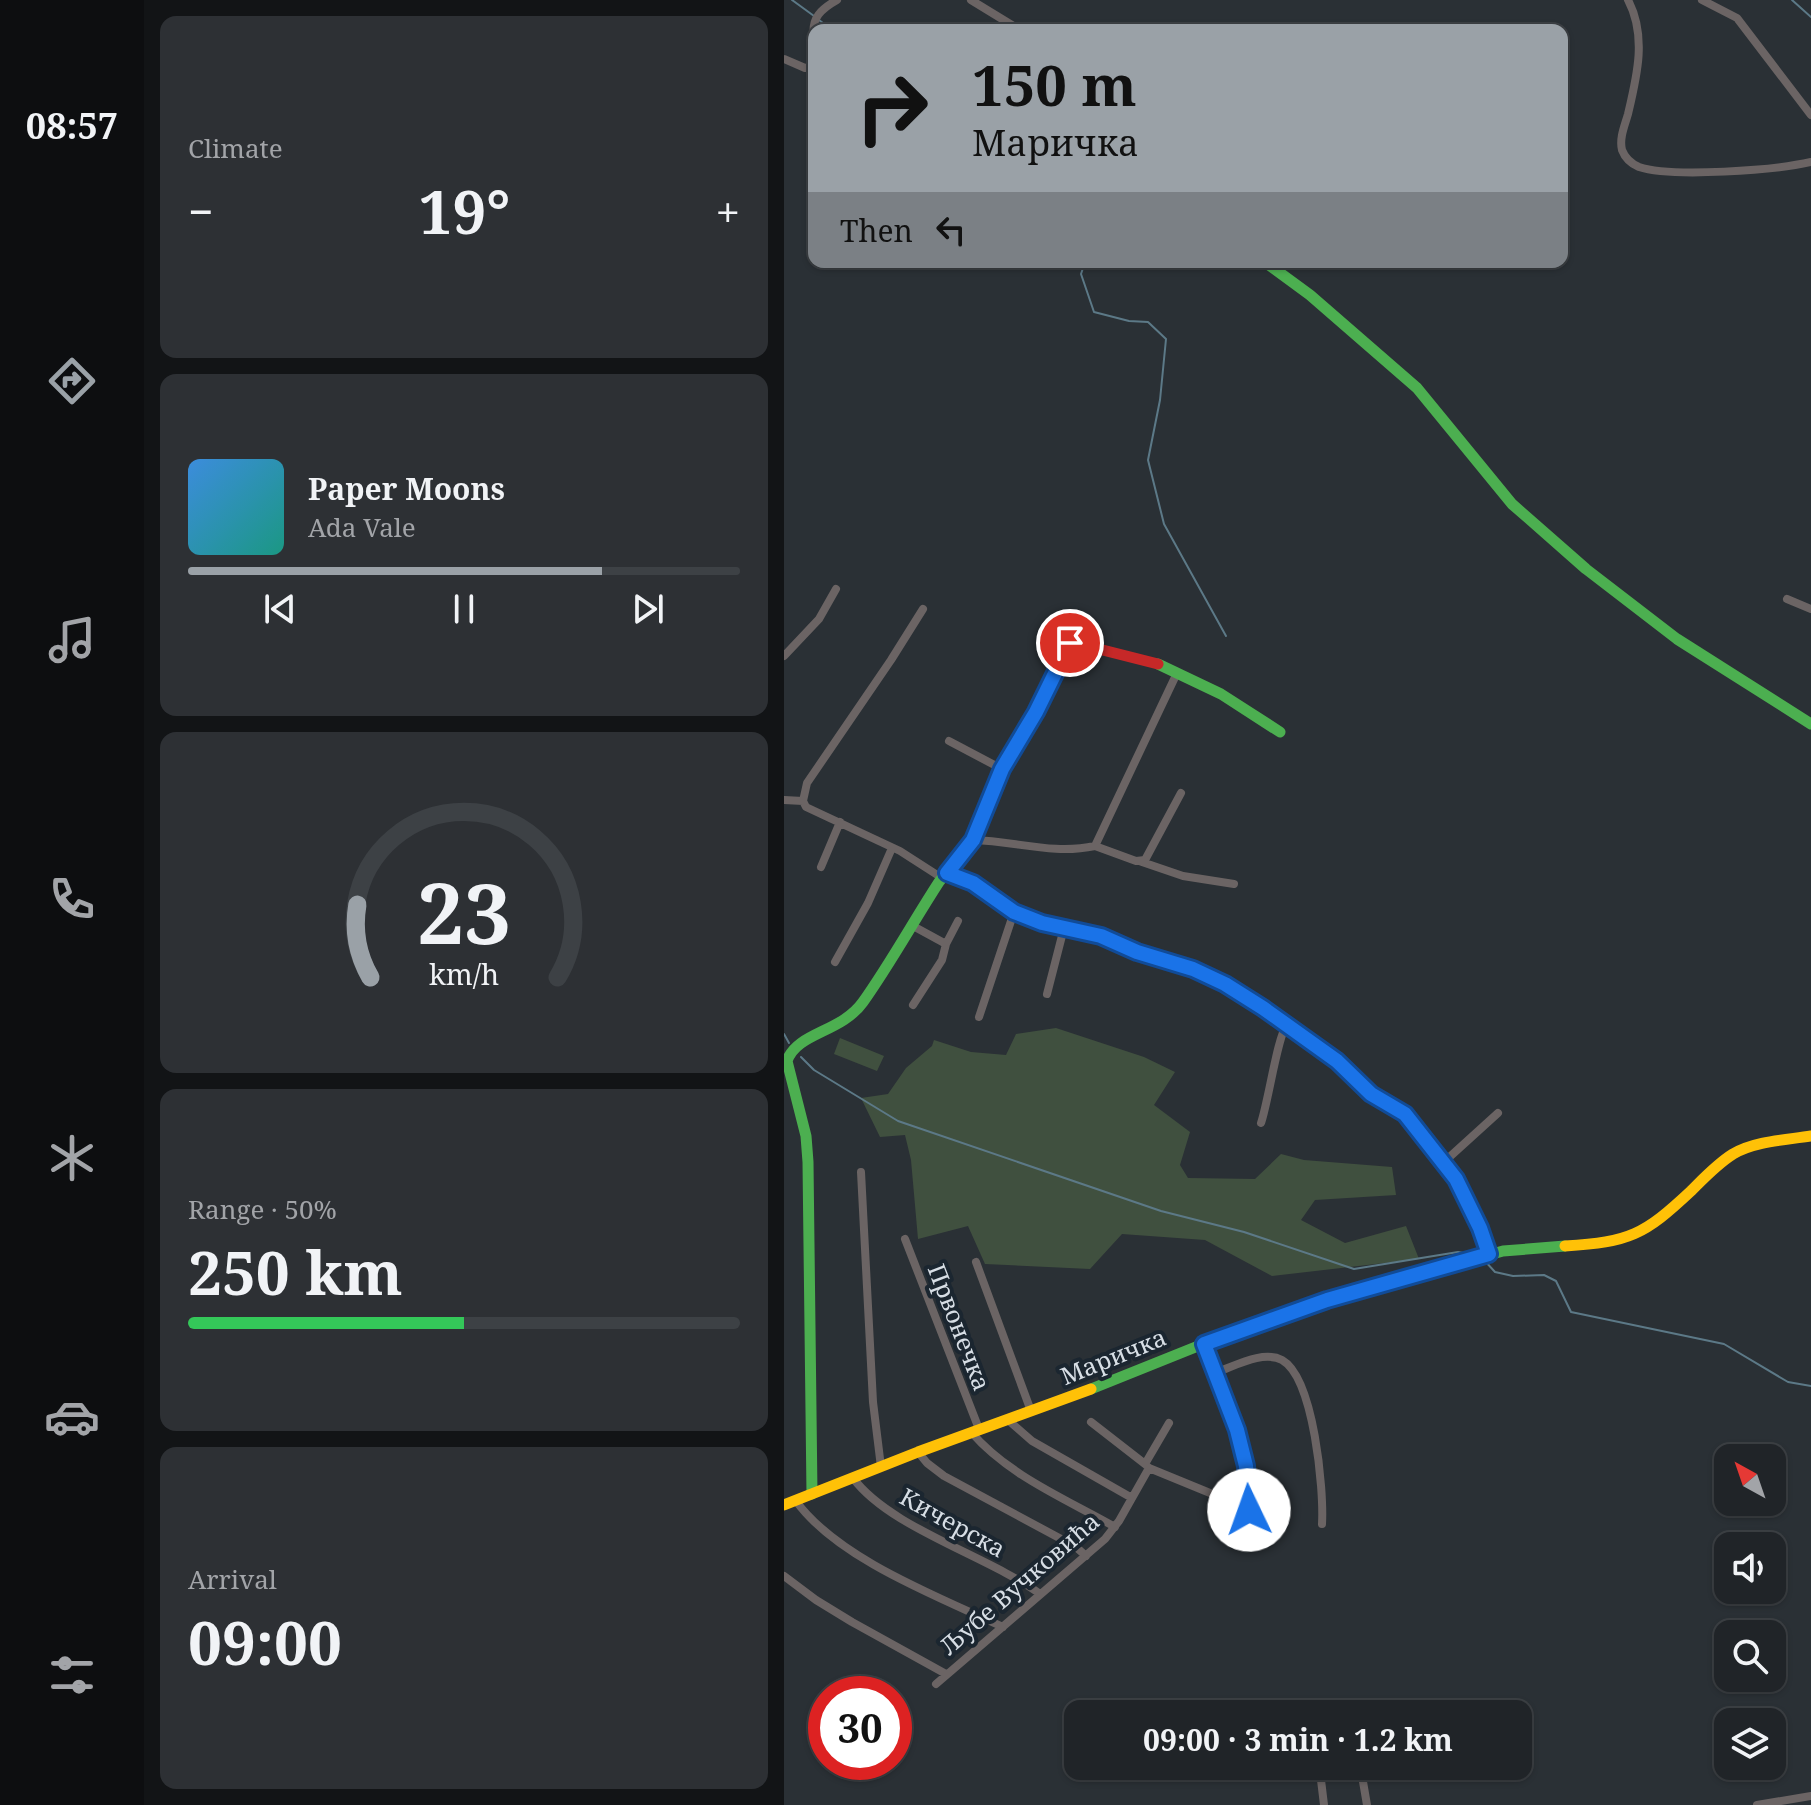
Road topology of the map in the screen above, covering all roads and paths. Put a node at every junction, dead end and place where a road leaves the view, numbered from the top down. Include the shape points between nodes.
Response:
1 (837, 0) edge
2 (971, 0) edge
3 (1628, 0) edge
4 (1702, 0) edge
5 (816, 24) edge
6 (1010, 24) edge
7 (784, 59) edge
8 (808, 67) edge
9 (1811, 115) edge
10 (1811, 162) edge
11 (1273, 268) edge
12 (836, 589) dead end
13 (1787, 599) dead end
14 (923, 609) dead end
15 (1811, 609) edge
16 (784, 656) edge
17 (1177, 673) junction
18 (1811, 724) edge
19 (1280, 732) dead end
20 (949, 741) dead end
21 (1002, 769) junction
22 (1181, 793) dead end
23 (784, 800) edge
24 (803, 801) junction
25 (840, 822) junction
26 (973, 840) junction
27 (1095, 846) junction
28 (892, 848) junction
29 (1141, 862) junction
30 (821, 867) dead end
31 (944, 876) junction
32 (1234, 884) dead end
33 (1014, 912) junction
34 (958, 921) dead end
35 (913, 926) junction
36 (1064, 928) junction
37 (946, 944) junction
38 (835, 962) dead end
39 (1047, 994) dead end
40 (913, 1005) dead end
41 (979, 1017) dead end
42 (1286, 1027) junction
43 (790, 1095) edge
44 (1498, 1113) dead end
45 (1261, 1123) dead end
46 (1811, 1136) edge
47 (1444, 1162) junction
48 (861, 1172) dead end
49 (905, 1239) dead end
50 (1482, 1256) junction
51 (976, 1262) dead end
52 (1204, 1344) junction
53 (1217, 1372) junction
54 (1031, 1411) junction
55 (1008, 1420) junction
56 (1091, 1422) dead end
57 (1169, 1423) dead end
58 (975, 1431) junction
59 (918, 1452) junction
60 (1147, 1466) junction
61 (881, 1467) junction
62 (853, 1478) junction
63 (1210, 1493) dead end
64 (812, 1494) junction
65 (1132, 1498) junction
66 (790, 1503) edge
67 (1322, 1524) dead end
68 (1115, 1527) junction
69 (1246, 1538) dead end
70 (1086, 1556) junction
71 (784, 1576) edge
72 (1040, 1594) junction
73 (1003, 1627) junction
74 (946, 1674) junction
75 (936, 1684) dead end
76 (1321, 1780) dead end
77 (1363, 1780) edge
78 (1811, 1796) edge
79 (1324, 1805) edge
80 (1367, 1805) edge
81 (1757, 1805) edge

1 - 5 street via 817,16
2 - 6 street
3 - 10 street via 1640,39 1622,136 1629,161 1646,168 1687,171
4 - 9 street via 1737,18
7 - 8 street
11 - 18 street via 1417,388 1512,504 1586,569 1677,639
12 - 16 street via 819,619
13 - 15 street
14 - 24 street via 807,783
17 - 19 street via 1227,697
17 - 21 street via 1148,660 1070,643
17 - 27 street
20 - 21 street
21 - 26 street
22 - 29 street
23 - 24 street
24 - 25 street
25 - 28 street
25 - 30 street
26 - 27 street via 1054,851
26 - 31 street
27 - 29 street
28 - 31 street
28 - 38 street
29 - 32 street
31 - 33 street via 973,883
31 - 35 street
33 - 36 street
33 - 41 street
34 - 37 street
35 - 37 street
35 - 43 street via 857,1011 790,1051
36 - 39 street
36 - 42 street via 1101,936 1203,974 1245,996
37 - 40 street via 942,960
42 - 45 street
42 - 47 street via 1405,1114
43 - 64 street via 806,1136 809,1183
44 - 47 street
46 - 50 street, Маричка via 1733,1154 1665,1215 1629,1237
47 - 50 street via 1486,1242
48 - 61 street
49 - 58 street, Првонечка
50 - 52 street, Маричка via 1327,1300
51 - 54 street
52 - 53 street
52 - 54 street, Маричка
53 - 67 street via 1265,1357 1289,1367 1314,1435 1324,1498
53 - 69 street via 1246,1466
54 - 55 street, Маричка
55 - 58 street, Маричка
55 - 65 street via 1032,1441
56 - 60 street
57 - 60 street, Љубе Вучковића
58 - 59 street, Маричка
58 - 68 street via 1015,1471
59 - 61 street, Маричка
59 - 70 street via 944,1476
60 - 63 street
60 - 65 street, Љубе Вучковића
61 - 62 street, Маричка
62 - 64 street, Маричка
62 - 72 street, Кичерска via 897,1515
64 - 66 street, Маричка
65 - 68 street, Љубе Вучковића
66 - 73 street via 858,1554
68 - 70 street, Љубе Вучковића
70 - 72 street, Љубе Вучковића
71 - 74 street
72 - 73 street, Љубе Вучковића
73 - 74 street, Љубе Вучковића
74 - 75 street, Љубе Вучковића
76 - 79 street
77 - 80 street
78 - 81 street

